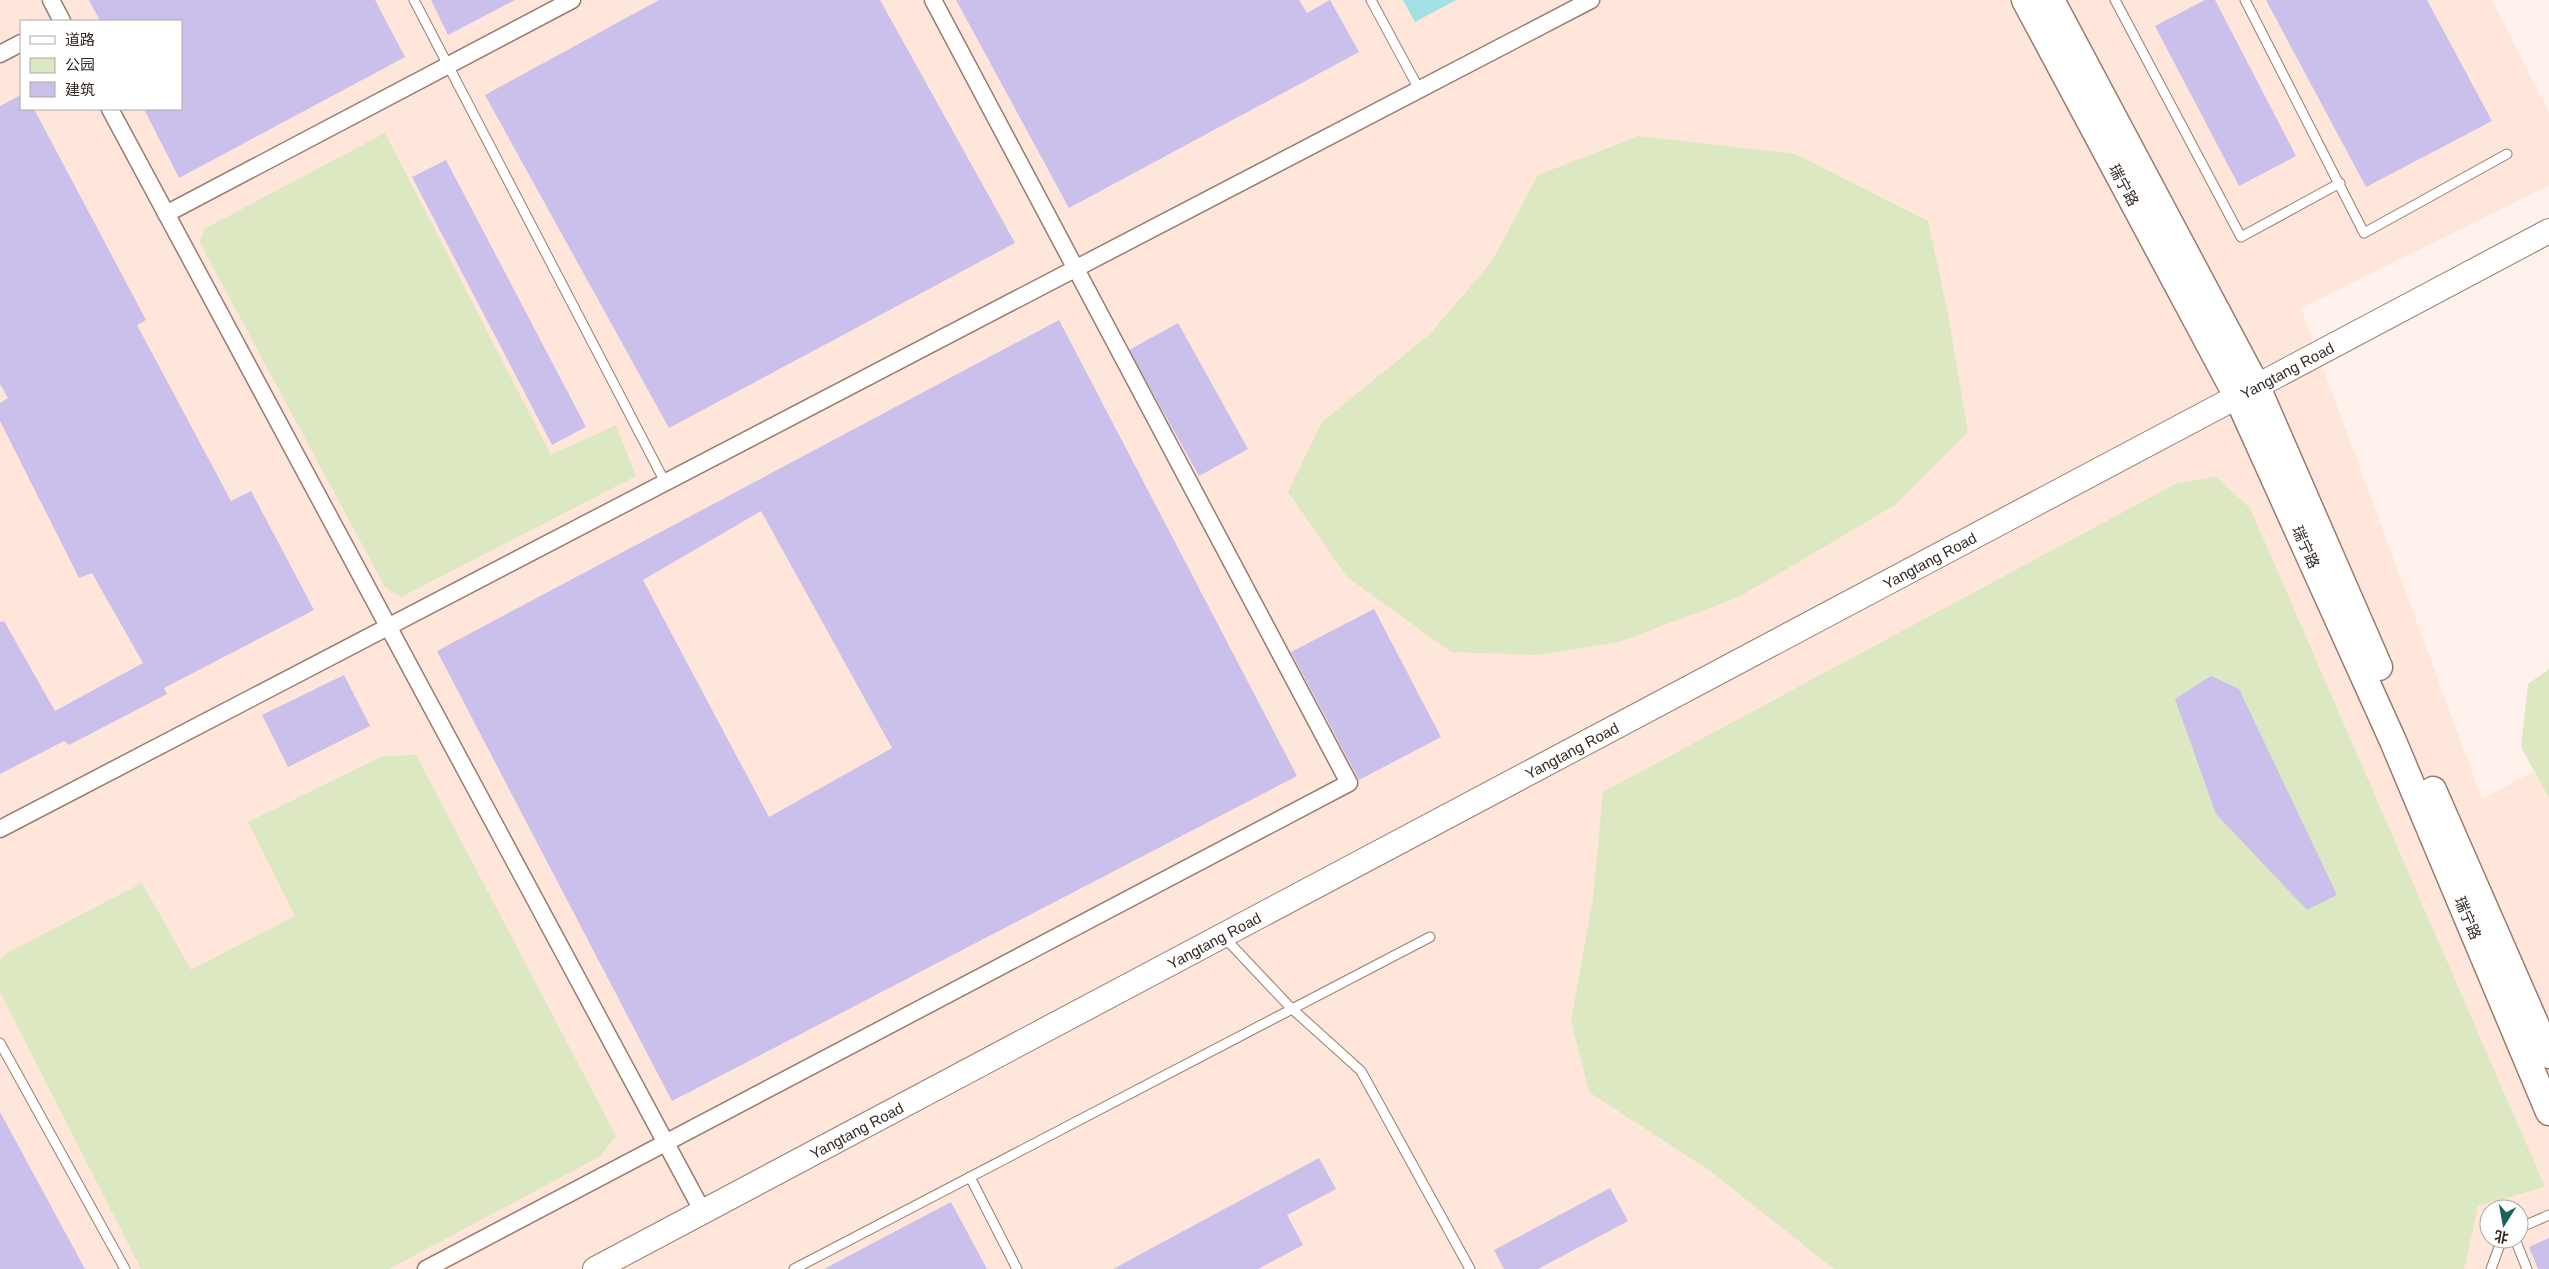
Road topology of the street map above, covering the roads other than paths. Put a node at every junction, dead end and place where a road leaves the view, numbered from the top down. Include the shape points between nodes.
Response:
1 (51, 0) edge
2 (414, 0) edge
3 (572, 0) edge
4 (933, 0) edge
5 (1371, 0) edge
6 (1591, 0) edge
7 (2025, 0) edge
8 (2051, 0) edge
9 (2115, 0) edge
10 (2245, 0) edge
11 (61, 20) edge
12 (20, 44) edge
13 (0, 54) edge
14 (448, 65) junction
15 (1419, 89) junction
16 (111, 110) edge
17 (2507, 154) dead end
18 (2340, 183) junction
19 (166, 214) junction
20 (2549, 231) edge
21 (1075, 267) junction
22 (2247, 390) junction
23 (665, 482) junction
24 (388, 627) junction
25 (0, 829) edge
26 (1223, 936) junction
27 (1430, 937) dead end
28 (1292, 1009) junction
29 (0, 1043) edge
30 (2549, 1055) edge
31 (2549, 1112) edge
32 (666, 1143) junction
33 (970, 1177) junction
34 (703, 1212) junction
35 (2549, 1215) edge
36 (2529, 1224) edge
37 (2498, 1249) edge
38 (2519, 1249) edge
39 (125, 1269) edge
40 (426, 1269) edge
41 (595, 1269) edge
42 (794, 1269) edge
43 (1018, 1269) edge
44 (1470, 1269) edge
45 (2491, 1269) edge
46 (2527, 1269) edge

1 - 11 street
2 - 14 lane
3 - 14 street
4 - 21 street
5 - 15 lane
6 - 15 street
7 - 22 main road, 瑞宁路
8 - 22 main road, 瑞宁路
9 - 18 lane via 2241,237
10 - 18 lane
12 - 13 street
14 - 19 street
14 - 23 lane
15 - 21 street
16 - 19 street
17 - 18 lane via 2364,233
19 - 24 street
20 - 22 main road, Yangtang Road
21 - 23 street
21 - 32 street via 1350,784
22 - 26 main road, Yangtang Road
22 - 30 main road, 瑞宁路
22 - 31 main road, 瑞宁路
23 - 24 street
24 - 25 street
24 - 32 street
26 - 28 lane
26 - 34 main road, Yangtang Road
27 - 28 lane
28 - 33 lane
28 - 44 lane via 1360,1071
29 - 39 lane
32 - 34 street
32 - 40 street
33 - 42 lane
33 - 43 lane
34 - 41 main road, Yangtang Road
35 - 36 lane
37 - 45 lane
38 - 46 lane

